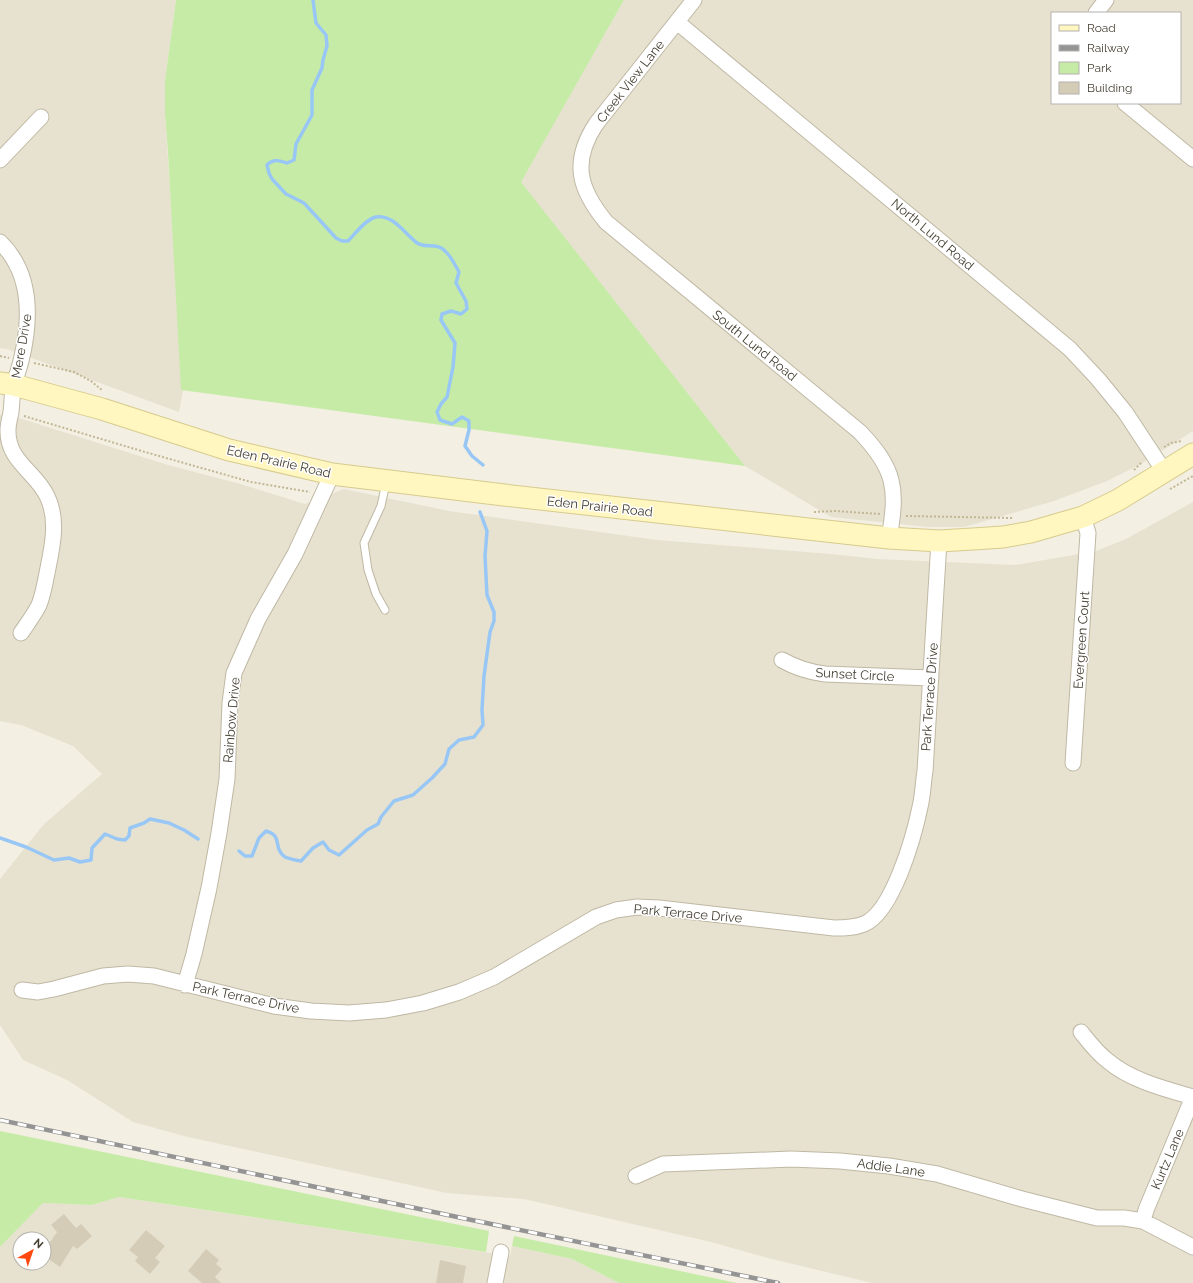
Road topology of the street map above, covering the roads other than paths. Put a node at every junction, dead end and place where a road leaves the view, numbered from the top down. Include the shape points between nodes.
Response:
1 (694, 0) edge
2 (1106, 0) edge
3 (1097, 12) edge
4 (677, 22) junction
5 (1126, 104) edge
6 (41, 117) dead end
7 (1193, 159) edge
8 (0, 160) edge
9 (581, 169) joint
10 (0, 242) edge
11 (7, 384) edge
12 (1189, 447) edge
13 (1164, 471) junction
14 (332, 474) junction
15 (386, 481) junction
16 (1083, 517) junction
17 (889, 538) junction
18 (939, 541) junction
19 (385, 610) dead end
20 (21, 633) dead end
21 (782, 660) dead end
22 (931, 678) junction
23 (1073, 763) dead end
24 (185, 985) junction
25 (22, 990) dead end
26 (1081, 1032) dead end
27 (1193, 1097) edge
28 (636, 1176) dead end
29 (1143, 1221) junction
30 (1193, 1247) edge
31 (501, 1252) dead end
32 (495, 1283) edge

1 - 4 street, Creek View Lane
2 - 3 street
4 - 9 street, Creek View Lane via 596,124 587,138
4 - 13 street, North Lund Road via 1070,349 1125,412
5 - 7 street
6 - 8 street
9 - 17 street, South Lund Road via 593,207 606,222 860,432 874,447 886,464 893,484 894,505
10 - 11 street, Mere Drive via 16,263 28,303 28,323 21,360
11 - 14 main road, Eden Prairie Road via 102,409 230,450
11 - 20 street, Mere Drive via 11,412 8,430 10,444 16,458 48,496 54,529 53,546 39,605
12 - 13 main road, Eden Prairie Road
13 - 16 main road, Eden Prairie Road via 1118,500
14 - 15 main road, Eden Prairie Road
14 - 24 street, Rainbow Drive via 295,554 258,619 234,673 230,703 227,779 220,833
15 - 17 main road, Eden Prairie Road
15 - 19 lane via 381,506 364,543 368,570 376,594
16 - 18 main road, Eden Prairie Road via 1003,537
16 - 23 street, Evergreen Court via 1088,534
17 - 18 main road, Eden Prairie Road
18 - 22 street, Park Terrace Drive
21 - 22 street, Sunset Circle via 810,672 825,674
22 - 24 street, Park Terrace Drive via 920,806 911,841 887,900 878,913 865,923 850,928 834,928 659,908 637,907 616,910 596,917 500,973 459,992 423,1003 386,1010 349,1013 311,1011 274,1006
24 - 25 street, Park Terrace Drive via 154,976 128,974 103,976 38,992
26 - 27 street via 1095,1050 1122,1071
27 - 29 street, Kurtz Lane
28 - 29 street, Addie Lane via 663,1164 791,1159 840,1161 937,1174 1097,1218
29 - 30 street, Addie Lane
31 - 32 street

